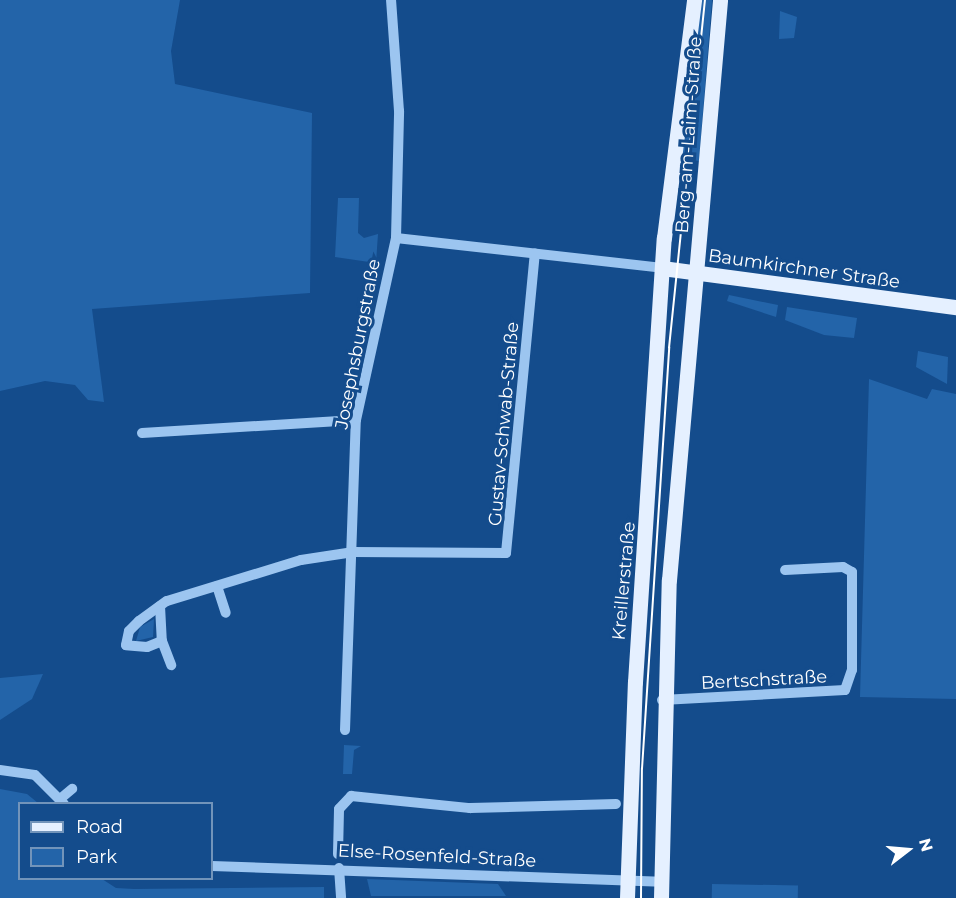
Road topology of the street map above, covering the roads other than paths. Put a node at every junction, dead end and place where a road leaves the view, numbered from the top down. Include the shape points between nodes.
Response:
1 (391, 0) edge
2 (694, 0) edge
3 (720, 0) edge
4 (396, 238) junction
5 (535, 253) junction
6 (662, 268) junction
7 (698, 274) junction
8 (956, 307) edge
9 (356, 420) junction
10 (142, 433) dead end
11 (353, 552) junction
12 (785, 570) dead end
13 (217, 586) junction
14 (160, 606) junction
15 (226, 613) dead end
16 (162, 641) junction
17 (171, 665) dead end
18 (662, 700) junction
19 (345, 730) dead end
20 (0, 770) edge
21 (72, 789) dead end
22 (62, 801) edge
23 (616, 804) dead end
24 (338, 854) dead end
25 (213, 866) edge
26 (339, 868) junction
27 (628, 881) junction
28 (662, 882) junction
29 (341, 898) edge
30 (627, 898) edge
31 (661, 898) edge

1 - 4 street, Josephsburgstraße via 399,111
2 - 6 main road, Berg-am-Laim-Straße
3 - 7 main road, Berg-am-Laim-Straße
4 - 5 street, Baumkirchner Straße
4 - 9 street, Josephsburgstraße
5 - 6 street, Baumkirchner Straße
5 - 11 street, Gustav-Schwab-Straße via 506,553
6 - 7 main road, Baumkirchner Straße
6 - 27 main road, Kreillerstraße
7 - 8 main road, Baumkirchner Straße
7 - 18 main road
9 - 10 street
9 - 11 street, Josephsburgstraße
11 - 13 street via 302,560
11 - 19 street, Josephsburgstraße
12 - 18 street, Bertschstraße via 833,567 852,572 852,670 845,690 831,695
13 - 14 street
13 - 15 street
14 - 16 street
14 - 16 street via 125,639 132,648
16 - 17 street
18 - 28 main road
20 - 22 street via 35,775
21 - 22 street
23 - 24 street via 470,808 351,796 339,809
25 - 26 street, Else-Rosenfeld-Straße
26 - 27 street, Else-Rosenfeld-Straße
26 - 29 street
27 - 28 street, Else-Rosenfeld-Straße
27 - 30 main road, Kreillerstraße
28 - 31 main road

